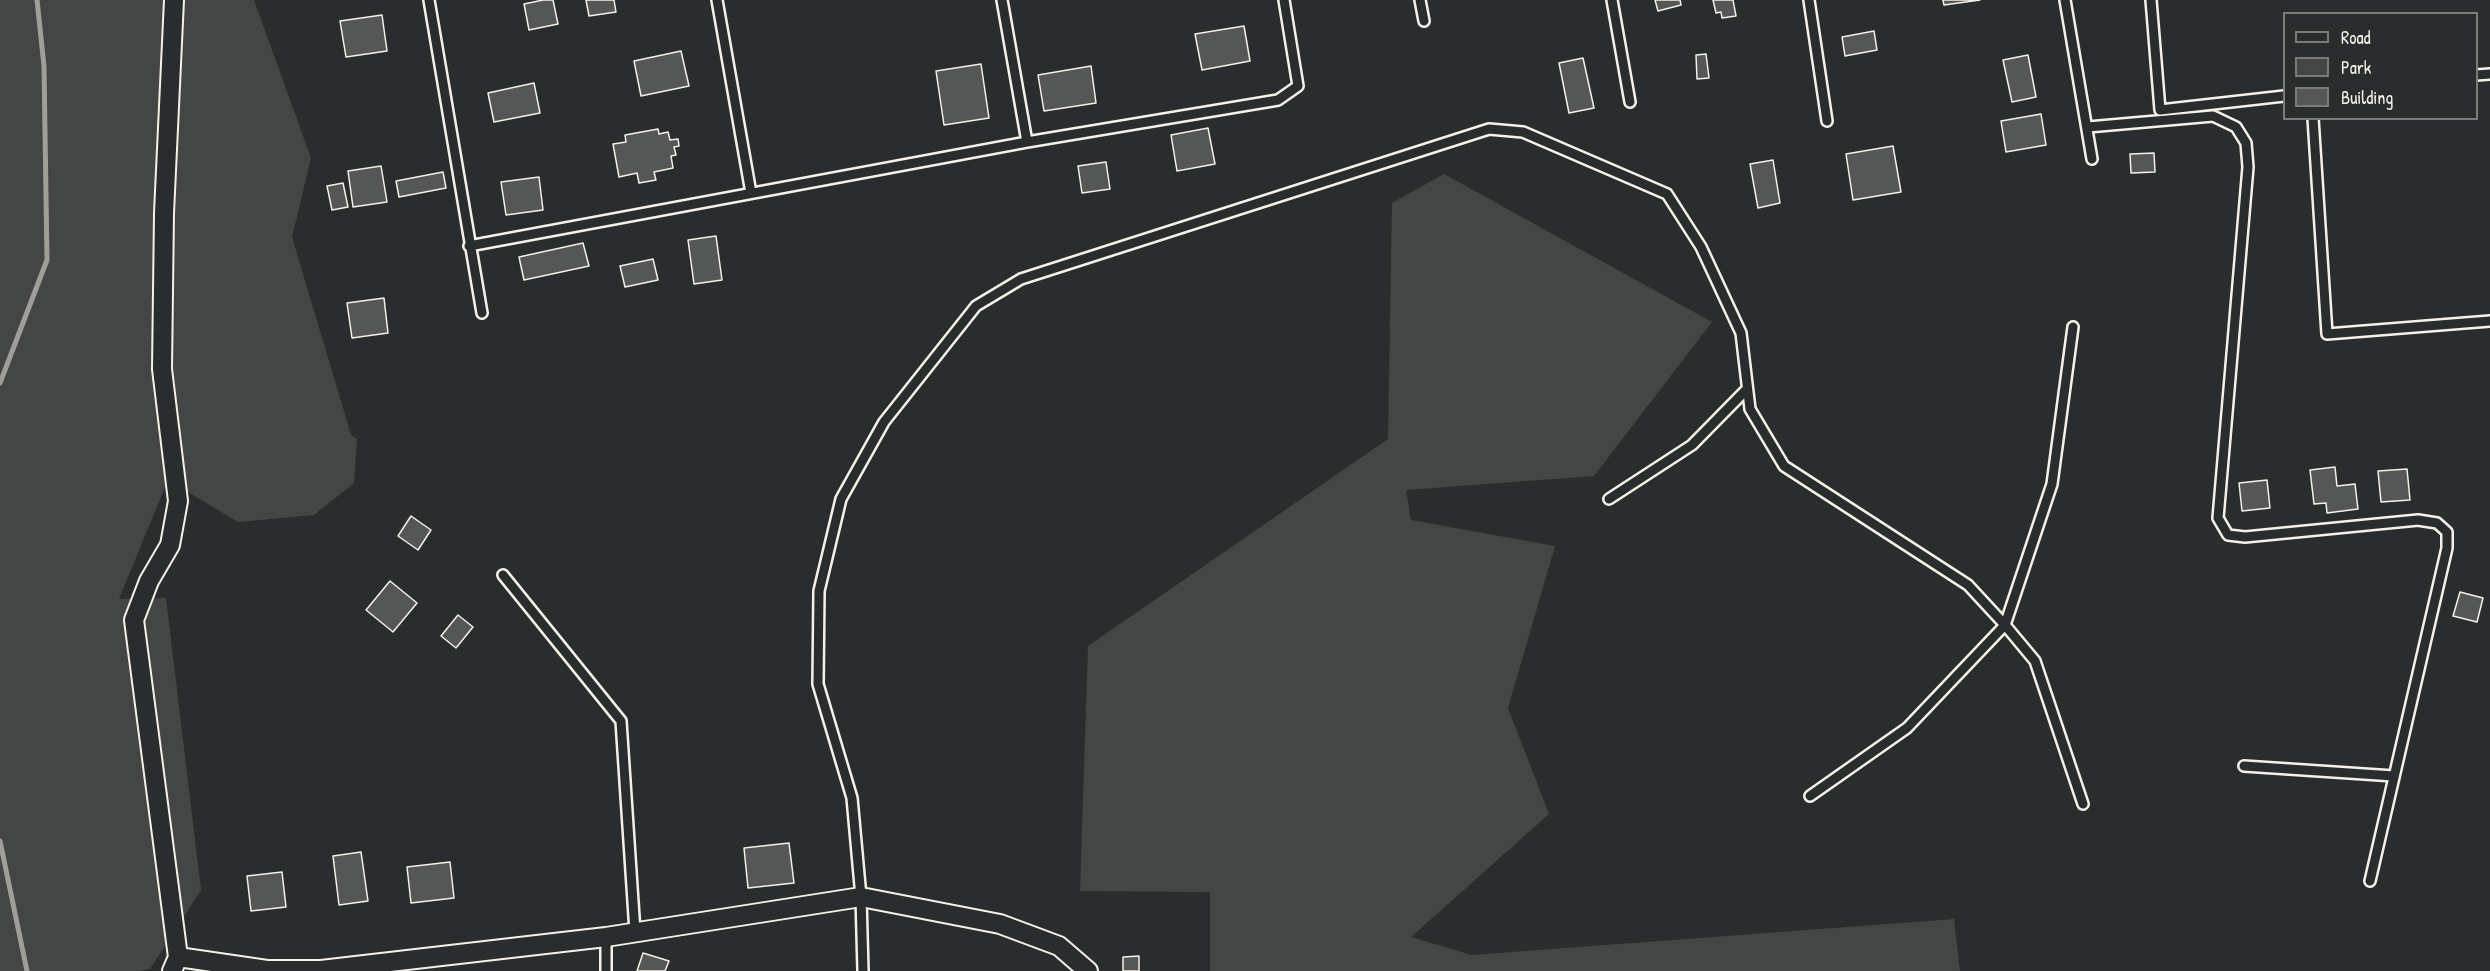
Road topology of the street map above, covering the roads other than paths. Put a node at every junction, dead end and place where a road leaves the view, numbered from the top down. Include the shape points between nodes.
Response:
1 (174, 0) edge
2 (429, 0) edge
3 (717, 0) edge
4 (1002, 0) edge
5 (1284, 0) edge
6 (1420, 0) edge
7 (1612, 0) edge
8 (1809, 0) edge
9 (2065, 0) edge
10 (2151, 0) edge
11 (1424, 21) dead end
12 (2283, 96) edge
13 (1630, 102) dead end
14 (2313, 120) edge
15 (1827, 121) dead end
16 (2088, 127) junction
17 (1027, 142) junction
18 (2092, 159) dead end
19 (751, 193) junction
20 (469, 246) junction
21 (482, 313) dead end
22 (2490, 321) edge
23 (2073, 327) dead end
24 (1748, 389) junction
25 (1609, 499) dead end
26 (503, 575) dead end
27 (2005, 625) junction
28 (2244, 766) dead end
29 (2394, 776) junction
30 (1810, 796) dead end
31 (2083, 804) dead end
32 (2370, 881) dead end
33 (861, 897) junction
34 (635, 932) junction
35 (606, 937) junction
36 (175, 964) edge
37 (321, 971) edge
38 (606, 971) edge
39 (863, 971) edge
40 (1088, 971) edge

1 - 36 street via 164,213 162,369 178,501 170,545 149,581 134,620
2 - 20 lane
3 - 19 lane
4 - 17 lane
5 - 17 lane via 1298,86 1278,100
6 - 11 lane
7 - 13 lane
8 - 15 lane
9 - 16 lane
10 - 12 lane via 2160,110
14 - 22 lane via 2327,334
16 - 18 lane
16 - 29 lane via 2213,116 2236,128 2246,143 2218,518 2228,535 2245,537 2418,520 2437,523 2448,532
17 - 19 lane
19 - 20 lane
20 - 21 lane
23 - 27 lane via 2052,484
24 - 25 lane via 1692,445
24 - 27 lane via 1750,409 1784,465 1968,585
24 - 33 lane via 1741,333 1701,247 1667,194 1523,132 1490,129 1021,279 976,306 884,422 841,499 819,591 818,684 852,798
26 - 34 lane via 621,721
27 - 30 lane via 1907,728
27 - 31 lane via 2035,661
28 - 29 lane
29 - 32 lane
33 - 34 street
33 - 39 lane
33 - 40 street via 1000,924 1059,946
34 - 35 street
35 - 37 street
35 - 38 lane
36 - 37 street

